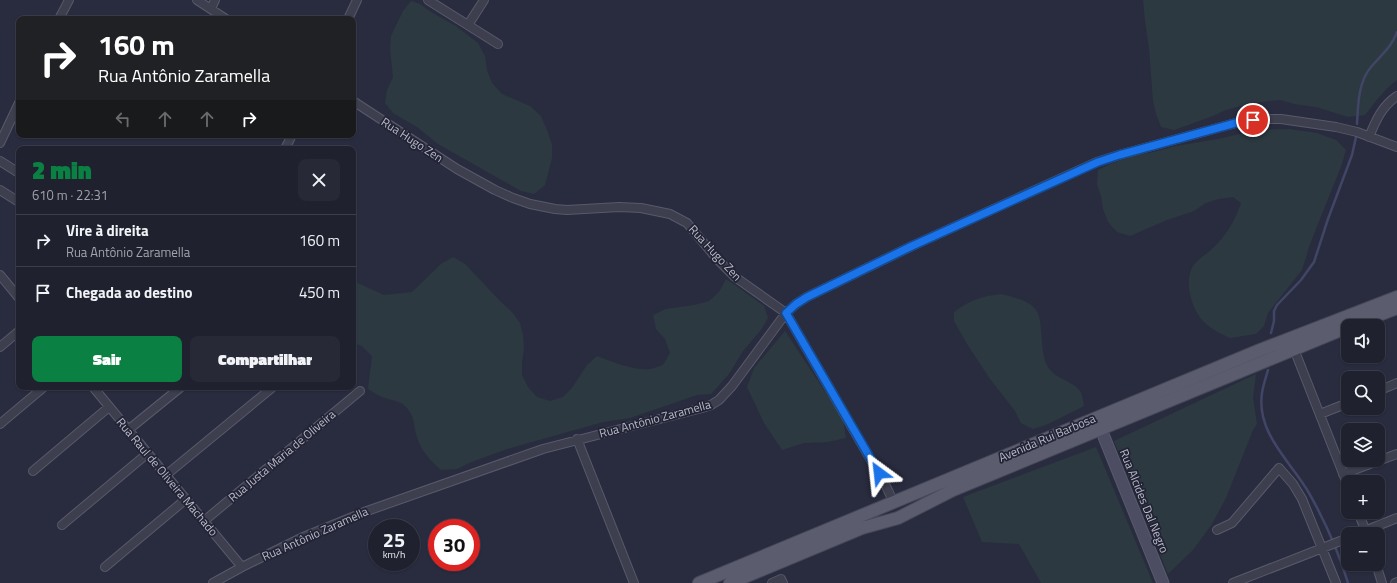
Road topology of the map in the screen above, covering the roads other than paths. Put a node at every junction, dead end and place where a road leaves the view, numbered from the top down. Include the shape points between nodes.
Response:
1 (68, 0) edge
2 (197, 0) edge
3 (216, 0) edge
4 (357, 0) edge
5 (428, 0) edge
6 (484, 0) edge
7 (211, 9) junction
8 (60, 16) edge
9 (222, 16) edge
10 (349, 16) edge
11 (468, 25) junction
12 (498, 44) dead end
13 (1397, 96) edge
14 (356, 103) edge
15 (16, 109) edge
16 (1369, 136) junction
17 (0, 143) edge
18 (1397, 146) edge
19 (0, 161) edge
20 (16, 170) edge
21 (0, 190) edge
22 (16, 200) edge
23 (0, 275) edge
24 (16, 294) edge
25 (1397, 297) edge
26 (1397, 308) edge
27 (786, 313) junction
28 (1368, 319) edge
29 (1341, 329) edge
30 (16, 333) edge
31 (0, 346) edge
32 (1294, 349) junction
33 (1254, 359) junction
34 (1397, 383) edge
35 (1385, 388) edge
36 (40, 390) edge
37 (95, 390) edge
38 (177, 390) edge
39 (268, 390) edge
40 (360, 391) dead end
41 (1341, 406) edge
42 (109, 407) junction
43 (1320, 414) junction
44 (1099, 423) junction
45 (0, 424) edge
46 (128, 430) junction
47 (577, 439) junction
48 (148, 453) junction
49 (1397, 454) edge
50 (33, 471) dead end
51 (1343, 474) joint
52 (166, 475) junction
53 (186, 499) junction
54 (895, 500) junction
55 (900, 517) junction
56 (1397, 518) edge
57 (204, 521) junction
58 (62, 525) dead end
59 (1377, 527) edge
60 (1217, 530) dead end
61 (1341, 540) edge
62 (1325, 547) junction
63 (105, 567) dead end
64 (242, 567) junction
65 (1378, 571) edge
66 (214, 583) edge
67 (634, 583) edge
68 (699, 583) edge
69 (730, 583) edge
70 (772, 583) edge
71 (783, 583) edge
72 (1163, 583) edge
73 (1233, 583) edge
74 (1336, 583) edge
75 (1382, 583) edge

1 - 8 street
2 - 7 street
3 - 7 street
4 - 10 street
5 - 11 street
6 - 11 street
7 - 9 street
11 - 12 street
13 - 16 street via 1378,115
14 - 27 street, Rua Hugo Zen via 457,169 495,190 530,204 567,210 629,207 656,210 680,218 735,277
15 - 17 street
16 - 18 street, Rua Antônio Zaramella
16 - 27 street, Rua Antônio Zaramella via 1336,127 1281,119 1262,119 1243,121 1119,155 1091,165 888,257 807,297
19 - 20 street
21 - 22 street
23 - 24 street
25 - 33 main road, Avenida Rui Barbosa via 1276,343
26 - 28 main road, Avenida Rui Barbosa
27 - 47 street, Rua Antônio Zaramella via 726,394 711,405
27 - 54 street, Rua Hugo Zen
29 - 32 main road, Avenida Rui Barbosa
30 - 31 street
32 - 33 main road, Avenida Rui Barbosa
32 - 43 street
33 - 44 main road, Avenida Rui Barbosa
34 - 35 street
36 - 45 street
37 - 42 street, Rua Raul de Oliveira Machado
38 - 46 street
39 - 52 street
40 - 57 street, Rua Justa Maria de Oliveira
41 - 43 street
42 - 46 street, Rua Raul de Oliveira Machado
42 - 50 street
43 - 51 street
44 - 54 main road, Avenida Rui Barbosa
44 - 55 main road, Avenida Rui Barbosa
44 - 72 main road, Rua Alcides Dal Negro
46 - 48 street, Rua Raul de Oliveira Machado
47 - 64 street, Rua Antônio Zaramella via 368,511 301,538
47 - 67 street
48 - 52 street, Rua Raul de Oliveira Machado
48 - 58 street
49 - 51 street
52 - 53 street, Rua Raul de Oliveira Machado
53 - 57 street, Rua Raul de Oliveira Machado
53 - 63 street
54 - 55 main road via 903,502 906,507
54 - 68 main road, Avenida Rui Barbosa
55 - 69 main road, Avenida Rui Barbosa via 862,528
56 - 59 street
57 - 64 street, Rua Raul de Oliveira Machado
60 - 62 street via 1234,521 1279,468 1298,491
61 - 62 street
62 - 73 street
62 - 74 street
64 - 66 street, Rua Antônio Zaramella
65 - 75 street
70 - 71 street via 781,579

